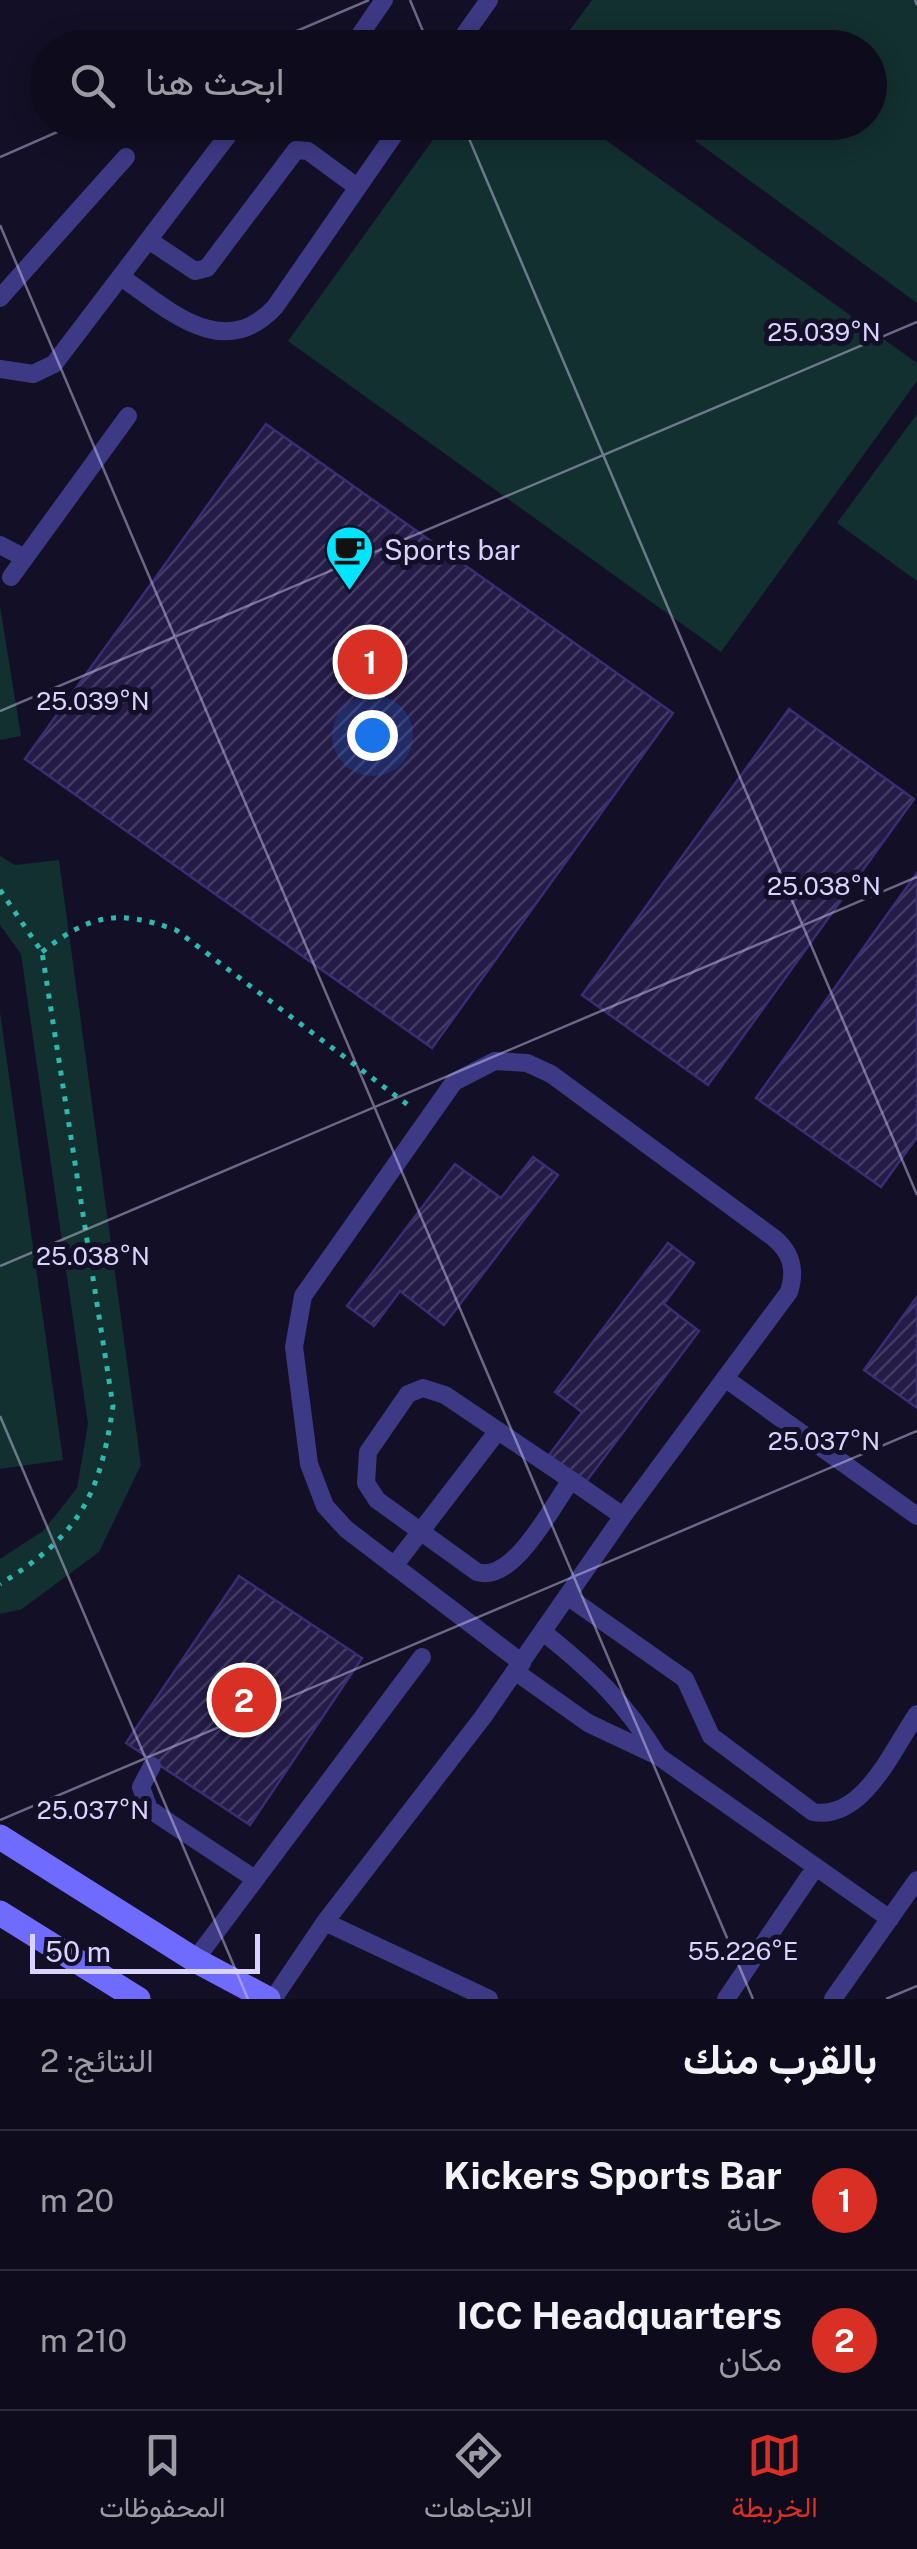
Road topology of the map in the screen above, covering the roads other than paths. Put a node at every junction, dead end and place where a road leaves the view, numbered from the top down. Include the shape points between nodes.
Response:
1 (384, 0) edge
2 (489, 0) edge
3 (363, 30) edge
4 (468, 30) edge
5 (225, 140) edge
6 (390, 140) edge
7 (126, 157) dead end
8 (357, 188) junction
9 (150, 241) junction
10 (121, 277) junction
11 (0, 298) edge
12 (0, 368) edge
13 (128, 416) dead end
14 (0, 544) edge
15 (26, 558) junction
16 (11, 577) dead end
17 (726, 1379) junction
18 (497, 1432) junction
19 (571, 1480) junction
20 (623, 1516) junction
21 (917, 1516) edge
22 (420, 1531) junction
23 (394, 1566) junction
24 (567, 1596) junction
25 (543, 1632) junction
26 (422, 1658) dead end
27 (519, 1668) junction
28 (917, 1714) edge
29 (658, 1756) junction
30 (152, 1766) dead end
31 (0, 1837) edge
32 (814, 1868) junction
33 (255, 1879) junction
34 (917, 1880) edge
35 (0, 1913) edge
36 (890, 1919) junction
37 (325, 1922) junction
38 (194, 1960) junction
39 (138, 1999) edge
40 (270, 1999) edge
41 (489, 1999) edge
42 (726, 1999) edge
43 (832, 1999) edge

1 - 3 lane
2 - 4 lane
5 - 9 lane
6 - 8 lane
7 - 11 lane
8 - 9 lane via 308,151 296,150 207,268 195,271
8 - 10 lane via 275,307 249,327 228,333 195,327
9 - 10 lane
10 - 12 lane via 54,364 33,374
13 - 15 lane
14 - 15 lane
15 - 16 lane
17 - 20 lane
17 - 21 lane
17 - 23 lane via 789,1292 793,1268 784,1246 551,1074 527,1063 495,1061 476,1068 454,1082 313,1280 294,1330 318,1492 334,1518
18 - 19 lane
18 - 22 lane
18 - 22 lane via 438,1391 408,1394 368,1452 364,1472 378,1500
19 - 20 lane
19 - 22 lane via 511,1564 495,1574 477,1572
20 - 24 lane
22 - 23 lane
23 - 27 lane
24 - 25 lane
24 - 28 lane via 685,1679 711,1736 813,1812 852,1805
25 - 27 lane
25 - 29 lane via 630,1710
26 - 33 lane
27 - 29 lane via 588,1723
27 - 37 lane
29 - 32 lane
30 - 33 lane via 141,1787 150,1809
31 - 38 street
32 - 36 lane
32 - 42 lane
33 - 38 lane
34 - 36 lane
35 - 39 street
36 - 43 lane
37 - 40 lane
37 - 41 lane
38 - 40 street

